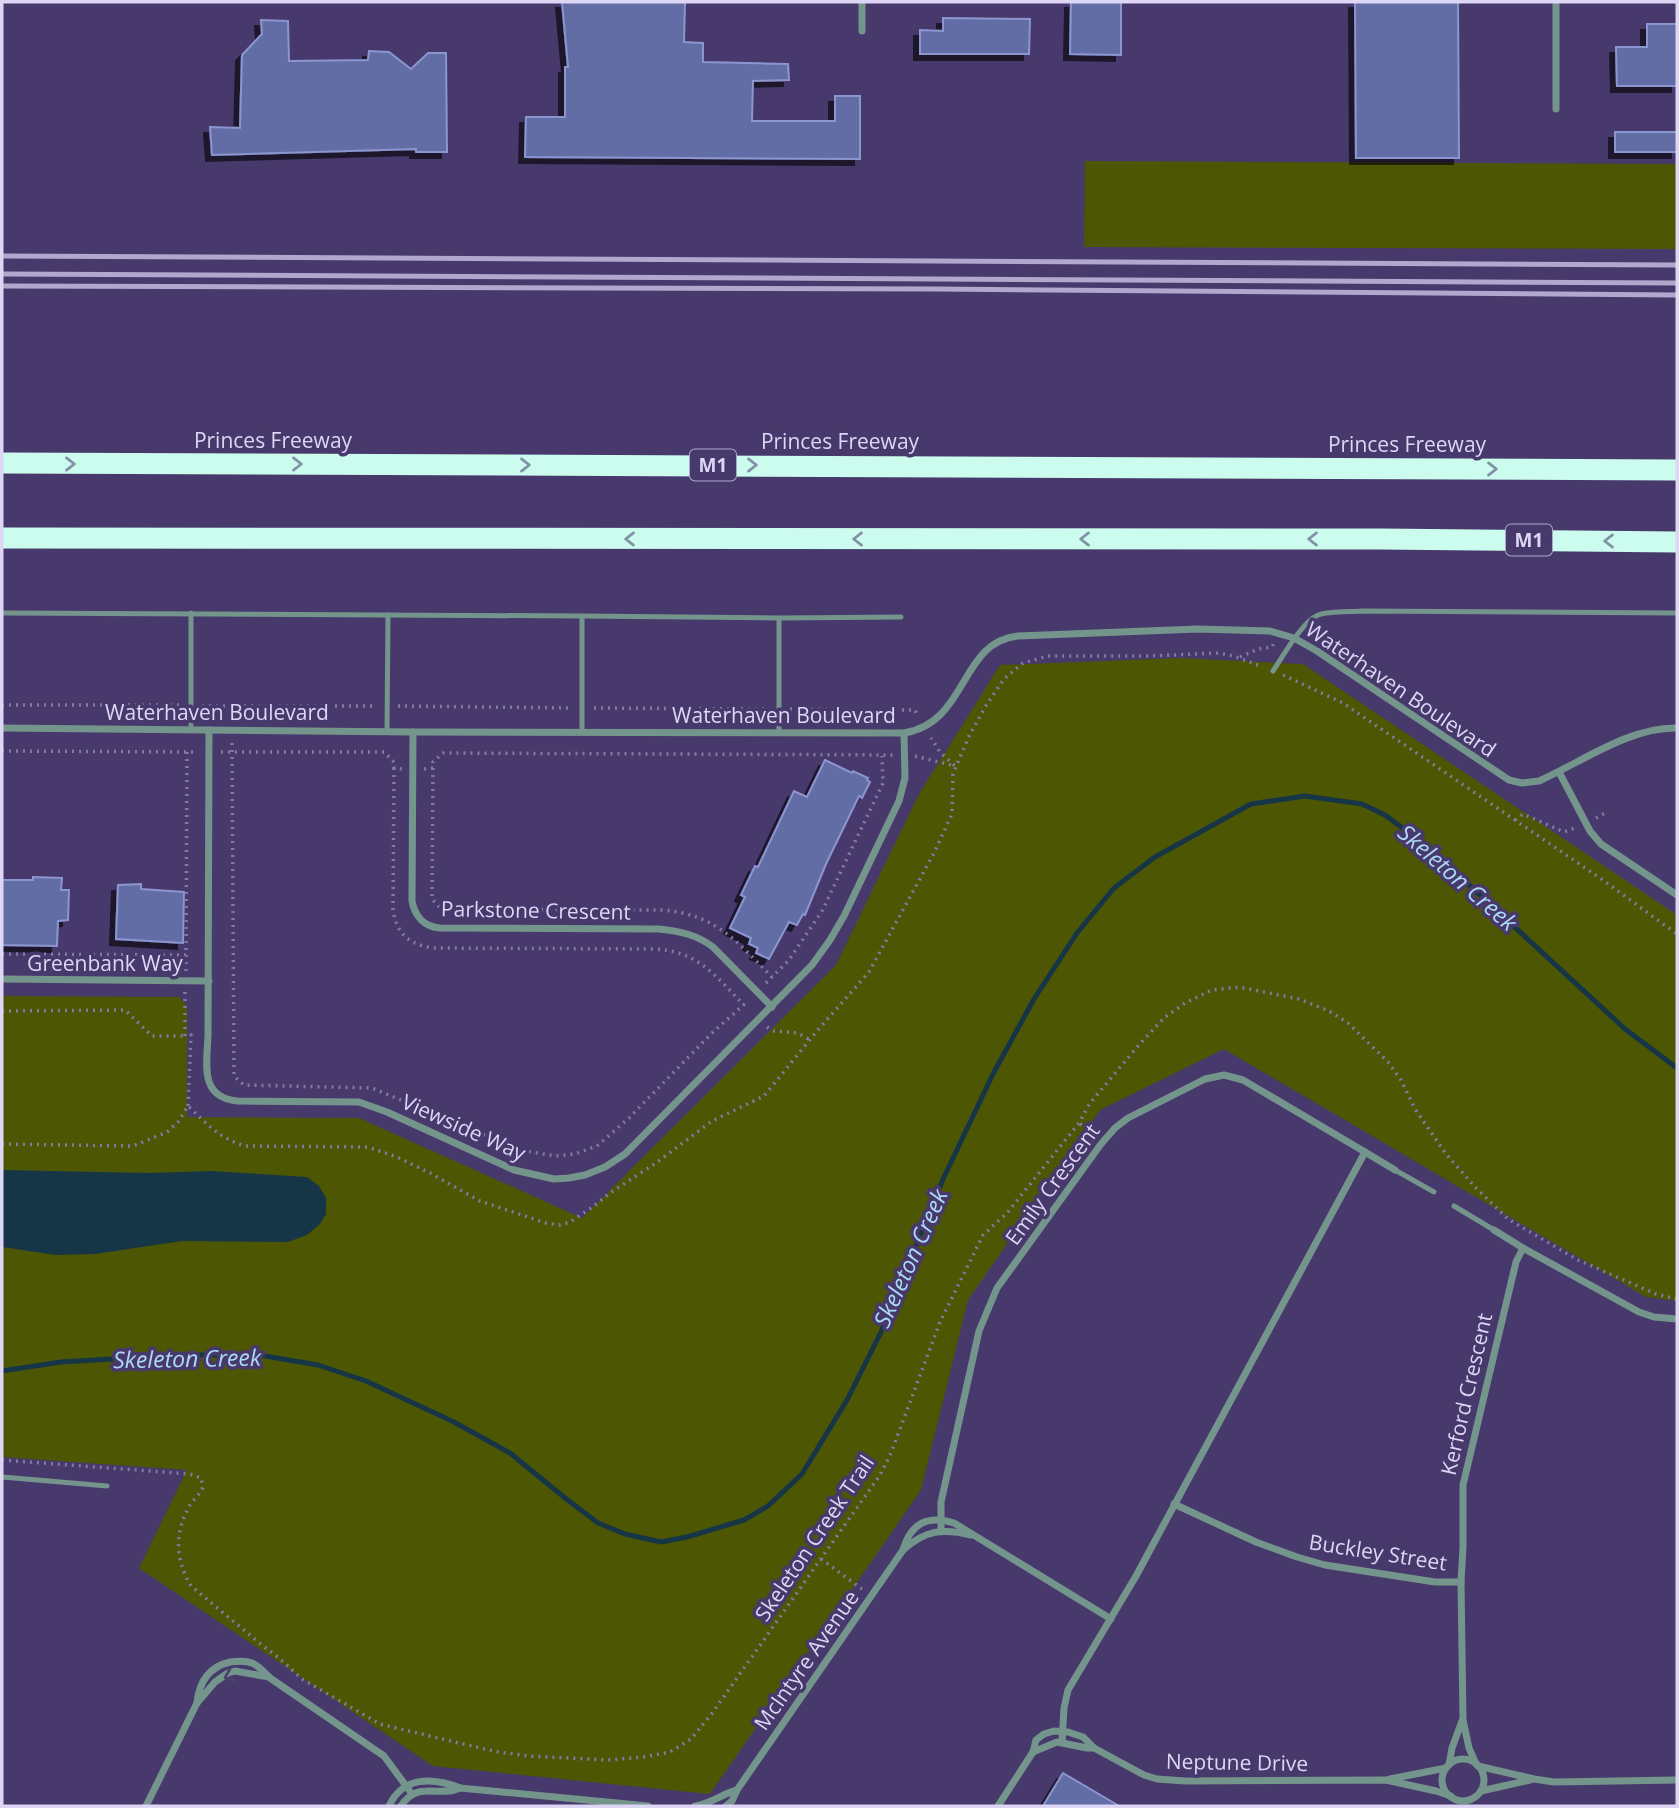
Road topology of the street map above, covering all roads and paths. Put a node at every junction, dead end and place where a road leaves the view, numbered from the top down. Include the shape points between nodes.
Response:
1 (862, 2) edge
2 (1556, 2) edge
3 (862, 31) dead end
4 (1556, 110) dead end
5 (2, 463) edge
6 (1677, 470) edge
7 (2, 538) edge
8 (1677, 542) edge
9 (2, 613) edge
10 (191, 613) junction
11 (1677, 613) edge
12 (388, 615) junction
13 (582, 616) junction
14 (901, 617) dead end
15 (779, 618) junction
16 (1280, 633) junction
17 (1294, 638) junction
18 (1238, 657) junction
19 (1273, 671) junction
20 (2, 705) edge
21 (192, 705) junction
22 (387, 706) junction
23 (583, 708) junction
24 (779, 709) junction
25 (925, 727) junction
26 (2, 728) edge
27 (1677, 728) edge
28 (191, 730) junction
29 (209, 730) junction
30 (387, 731) junction
31 (413, 732) junction
32 (582, 732) junction
33 (779, 733) junction
34 (904, 733) junction
35 (2, 751) edge
36 (232, 751) junction
37 (187, 752) junction
38 (210, 752) junction
39 (904, 754) junction
40 (955, 766) junction
41 (433, 768) junction
42 (412, 769) junction
43 (1559, 772) junction
44 (1605, 813) dead end
45 (1515, 820) junction
46 (1586, 823) junction
47 (1677, 895) edge
48 (1677, 934) edge
49 (2, 954) edge
50 (186, 955) junction
51 (772, 977) dead end
52 (2, 979) edge
53 (186, 981) junction
54 (209, 981) junction
55 (745, 1005) dead end
56 (772, 1007) junction
57 (2, 1010) edge
58 (758, 1021) junction
59 (185, 1036) junction
60 (810, 1040) junction
61 (188, 1106) junction
62 (1079, 1123) junction
63 (1104, 1141) junction
64 (2, 1144) edge
65 (1365, 1152) junction
66 (555, 1156) dead end
67 (1395, 1170) joint
68 (1434, 1192) dead end
69 (1454, 1206) dead end
70 (1494, 1230) joint
71 (1522, 1248) junction
72 (1677, 1299) edge
73 (1677, 1319) edge
74 (2, 1460) edge
75 (2, 1477) edge
76 (107, 1486) dead end
77 (1174, 1504) junction
78 (940, 1520) junction
79 (941, 1531) junction
80 (971, 1535) junction
81 (903, 1550) junction
82 (821, 1559) junction
83 (1461, 1582) junction
84 (873, 1596) junction
85 (1111, 1619) junction
86 (1463, 1720) junction
87 (1062, 1731) junction
88 (1062, 1742) junction
89 (1094, 1748) junction
90 (1032, 1752) junction
91 (1477, 1765) junction
92 (1448, 1767) junction
93 (1534, 1779) junction
94 (1386, 1780) junction
95 (1677, 1780) edge
96 (407, 1786) junction
97 (460, 1788) junction
98 (737, 1790) junction
99 (1480, 1792) junction
100 (412, 1794) junction
101 (1453, 1800) edge
102 (146, 1806) edge
103 (389, 1806) edge
104 (401, 1806) edge
105 (648, 1806) edge
106 (695, 1806) edge
107 (726, 1806) edge
108 (998, 1806) edge
109 (1475, 1806) edge

1 - 3 street
2 - 4 street
5 -> 6 highway, Princes Freeway / M1
8 -> 7 highway, M1
9 - 10 lane
10 - 12 lane
10 - 21 lane
11 - 17 lane via 1362,611 1319,615
12 - 13 lane
12 - 22 lane
13 - 15 lane
13 - 23 lane
14 - 15 lane
15 - 24 lane
16 - 17 street, Waterhaven Boulevard
16 - 18 path via 1272,647
16 - 25 street, Waterhaven Boulevard via 1198,629 1001,639 985,650 949,705
17 - 19 lane
17 - 43 street, Waterhaven Boulevard via 1508,780 1539,781
18 - 19 path
18 - 40 path via 1220,653 1048,656 1024,663 1004,679 986,704
19 - 45 path via 1343,703
20 - 21 path
21 - 22 path
21 - 28 lane
22 - 23 path
22 - 30 lane
23 - 24 path
23 - 32 lane
24 - 25 path via 915,710
24 - 33 lane
25 - 34 street, Waterhaven Boulevard
25 - 40 path
26 - 28 street, Waterhaven Boulevard
27 - 43 street, Waterhaven Boulevard via 1643,732
28 - 29 street, Waterhaven Boulevard
29 - 30 street, Waterhaven Boulevard
29 - 38 street, Viewside Way
30 - 31 street, Waterhaven Boulevard
31 - 32 street, Waterhaven Boulevard
31 - 42 street, Parkstone Crescent
32 - 33 street, Waterhaven Boulevard
33 - 34 street, Waterhaven Boulevard
34 - 39 street, Viewside Way
35 - 37 path
36 - 38 path
36 - 42 path via 384,752 394,768
36 - 66 path via 234,1076 244,1085 372,1087 520,1150
37 - 38 path
37 - 50 path
38 - 54 street, Viewside Way
39 - 40 path
39 - 41 path via 443,753
39 - 56 street, Viewside Way via 905,778 899,801 844,916 812,965
40 - 60 path via 952,814 934,853 869,972
41 - 42 path
41 - 51 path via 432,899 442,909 663,910 687,914 725,931
42 - 56 street, Parkstone Crescent via 412,901 425,924 433,928 659,929 684,933 713,947
43 - 46 street
44 - 46 path
45 - 46 path via 1522,814 1564,832
45 - 48 path
46 - 47 street via 1601,844
49 - 50 path
50 - 53 path
52 - 53 street, Greenbank Way
53 - 54 street, Greenbank Way
53 - 59 path
54 - 58 street, Viewside Way via 207,1071 209,1083 221,1098 359,1102 514,1170 554,1179 585,1175 625,1154
55 - 58 path
56 - 58 street, Viewside Way
57 - 59 path via 125,1010 152,1036
58 - 60 path via 774,1031 798,1032
59 - 61 path via 191,1035
60 - 61 path via 764,1096 712,1121 594,1206 559,1225 480,1201 397,1157 368,1147 245,1146 221,1136
61 - 64 path via 167,1132 133,1146
62 - 63 path
62 - 72 path, Skeleton Creek Trail via 1138,1046 1185,1003 1212,990 1240,987 1300,999 1348,1023 1388,1062 1446,1154 1508,1219 1578,1260
62 - 82 path, Skeleton Creek Trail via 984,1235 940,1322 880,1475
63 - 65 street, Emily Crescent via 1128,1118 1205,1079 1223,1075 1243,1080
63 - 78 street, Emily Crescent via 988,1306
65 - 67 street, Emily Crescent
65 - 77 street
67 - 68 lane, Emily Crescent
69 - 70 lane
70 - 71 street
71 - 73 street via 1639,1312
71 - 83 street, Kerford Crescent via 1463,1485
74 - 82 path, Skeleton Creek Trail via 199,1477 203,1487 184,1517 177,1540 183,1573 191,1586 302,1679 380,1724 509,1754 608,1760 670,1752 691,1739
75 - 76 lane
77 - 83 street, Buckley Street via 1256,1542 1325,1565
77 - 85 street
78 - 79 street, Emily Crescent
78 - 80 street
78 - 81 street, McIntyre Avenue via 914,1528
79 - 80 street
79 - 81 street, McIntyre Avenue via 928,1533
80 - 85 street
81 - 84 street, McIntyre Avenue
82 - 84 path
83 - 86 street, Kerford Crescent
84 - 98 street, McIntyre Avenue
85 - 87 street via 1068,1690
86 - 91 street, Kerford Crescent
86 - 92 street, Kerford Crescent
87 - 88 street
87 - 89 street, Neptune Drive via 1083,1737
87 - 90 street via 1039,1737
88 - 89 street, Neptune Drive
88 - 90 street, Neptune Drive
89 - 94 street, Neptune Drive via 1144,1775 1171,1780
90 - 108 street
91 - 92 street via 1461,1759
91 - 93 street
91 - 99 street via 1483,1778
92 - 94 street, Neptune Drive
92 - 101 street via 1443,1782
93 - 95 street
93 - 99 street
94 - 101 street, Neptune Drive via 1436,1791
96 - 97 street via 434,1781
96 - 100 street
96 - 102 street via 384,1756 244,1661 215,1668 201,1684 197,1703
96 - 103 street
97 - 100 street
97 - 105 street
98 - 106 street
98 - 107 street, McIntyre Avenue
99 - 101 street via 1473,1798
99 - 109 street
100 - 104 street

